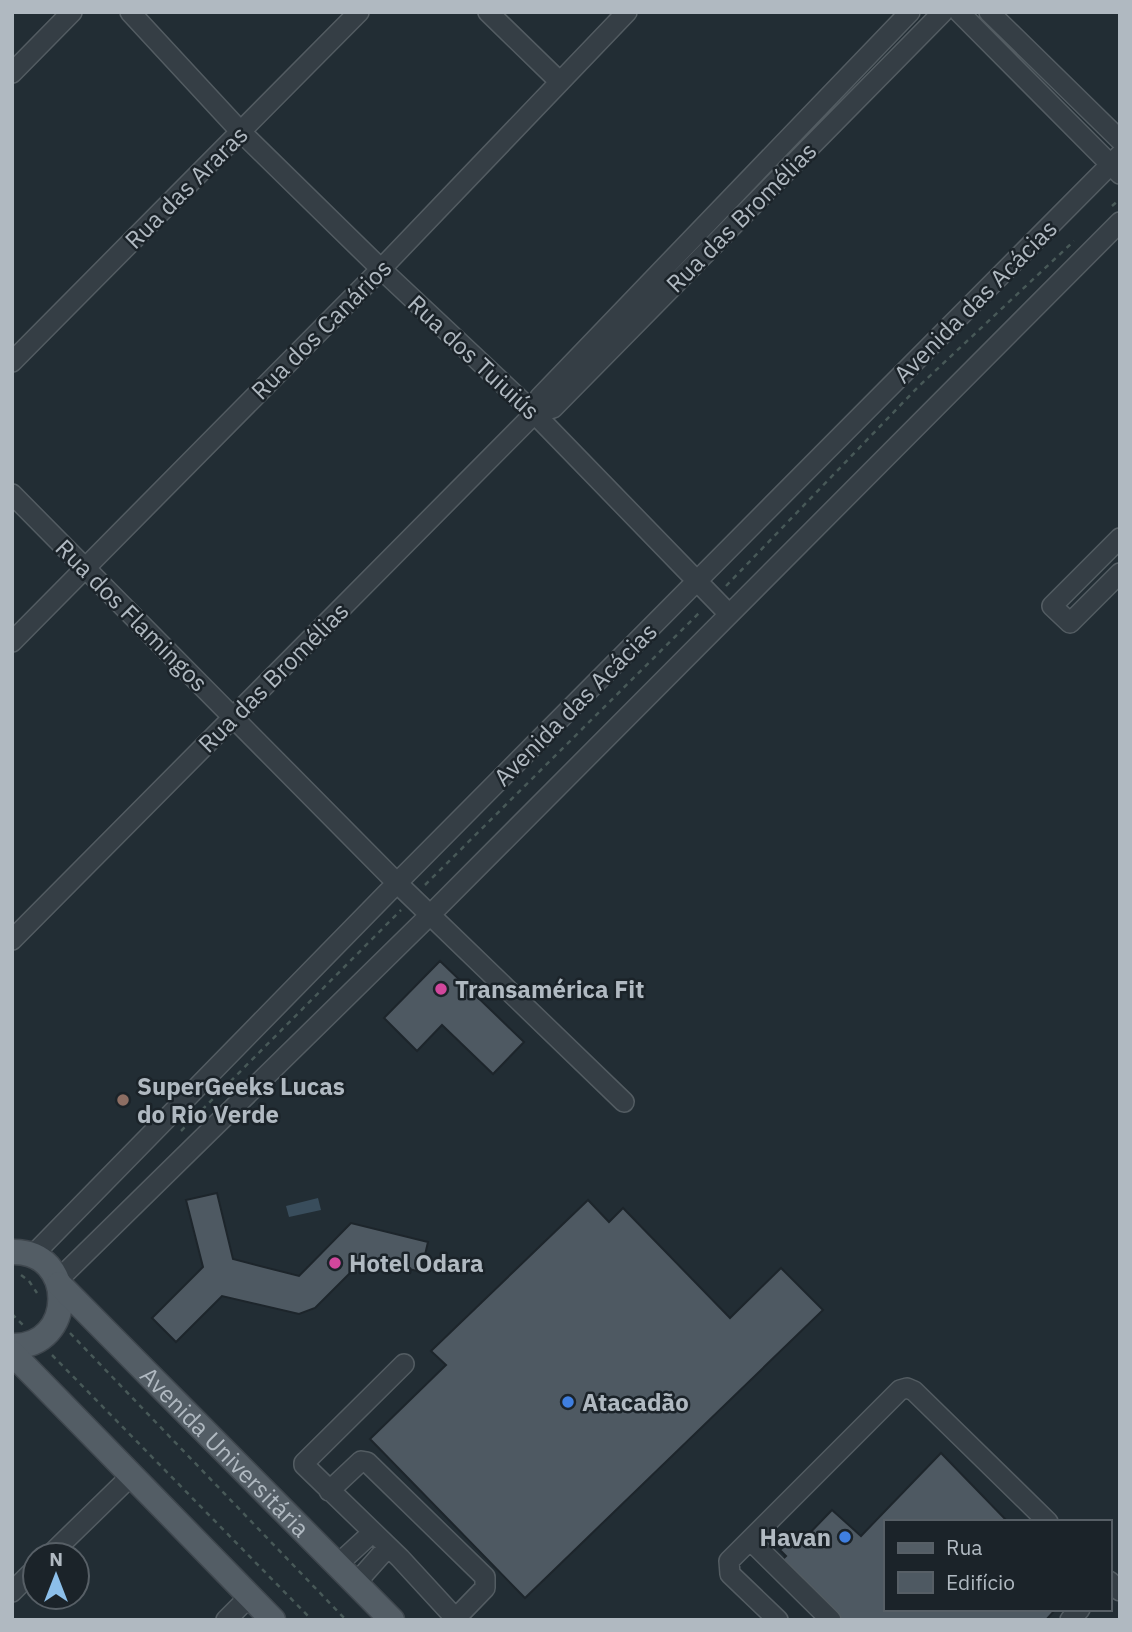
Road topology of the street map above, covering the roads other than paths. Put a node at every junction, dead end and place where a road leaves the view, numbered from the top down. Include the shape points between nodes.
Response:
1 (72, 12) edge
2 (130, 12) edge
3 (359, 12) edge
4 (488, 12) edge
5 (626, 12) edge
6 (910, 12) edge
7 (943, 12) edge
8 (959, 12) edge
9 (989, 12) edge
10 (12, 73) edge
11 (561, 82) junction
12 (241, 132) junction
13 (1120, 141) edge
14 (1117, 164) edge
15 (1115, 215) edge
16 (381, 269) junction
17 (12, 362) edge
18 (534, 414) junction
19 (12, 494) edge
20 (1120, 538) edge
21 (86, 568) junction
22 (1120, 573) edge
23 (696, 582) junction
24 (729, 614) junction
25 (12, 642) edge
26 (233, 718) junction
27 (397, 883) junction
28 (431, 914) junction
29 (12, 940) edge
30 (624, 1102) dead end
31 (20, 1253) edge
32 (58, 1282) junction
33 (12, 1346) edge
34 (12, 1353) edge
35 (404, 1364) dead end
36 (132, 1475) junction
37 (329, 1491) junction
38 (1046, 1520) edge
39 (373, 1532) junction
40 (750, 1540) junction
41 (64, 1541) edge
42 (388, 1547) junction
43 (337, 1565) junction
44 (356, 1583) junction
45 (250, 1596) junction
46 (456, 1619) edge
47 (226, 1620) edge
48 (273, 1620) edge
49 (391, 1620) edge
50 (778, 1620) edge
51 (831, 1620) edge

1 - 10 street
2 - 12 street, Rua dos Tuiuiús
3 - 12 street, Rua das Araras
4 - 11 street
5 - 11 street, Rua dos Canários
6 - 18 street, Rua das Bromélias via 540,397
7 - 18 street, Rua das Bromélias via 553,408
8 - 14 street
9 - 13 street
11 - 16 street, Rua dos Canários
12 - 16 street, Rua dos Tuiuiús
12 - 17 street, Rua das Araras
14 - 23 street, Avenida das Acácias
15 - 24 street, Avenida das Acácias
16 - 18 street, Rua dos Tuiuiús
16 - 21 street, Rua dos Canários
18 - 23 street, Rua dos Tuiuiús
18 - 26 street, Rua das Bromélias
19 - 21 street, Rua dos Flamingos
20 - 22 street via 1052,606 1070,623
21 - 25 street, Rua dos Canários
21 - 26 street, Rua dos Flamingos
23 - 24 street, Rua dos Tuiuiús
23 - 27 street, Avenida das Acácias
24 - 28 street, Avenida das Acácias
26 - 27 street, Rua dos Flamingos
26 - 29 street, Rua das Bromélias
27 - 28 street, Rua dos Flamingos
27 - 31 street, Avenida das Acácias
28 - 30 street, Rua dos Flamingos
28 - 32 street, Avenida das Acácias
31 - 32 main road, Avenida Universitária via 47,1265
32 - 33 main road via 62,1302 57,1320 37,1340
32 - 43 main road, Avenida Universitária
34 - 36 main road
35 - 37 street via 304,1463
36 - 41 street
36 - 45 main road
37 - 39 street
37 - 46 street via 361,1461 367,1461 462,1553 487,1583
38 - 40 street via 907,1388
39 - 42 street
39 - 43 street
40 - 50 street via 729,1561 730,1574
40 - 51 street
42 - 44 street
42 - 46 street
43 - 44 main road, Avenida Universitária
44 - 49 main road, Avenida Universitária
45 - 47 street
45 - 48 main road

